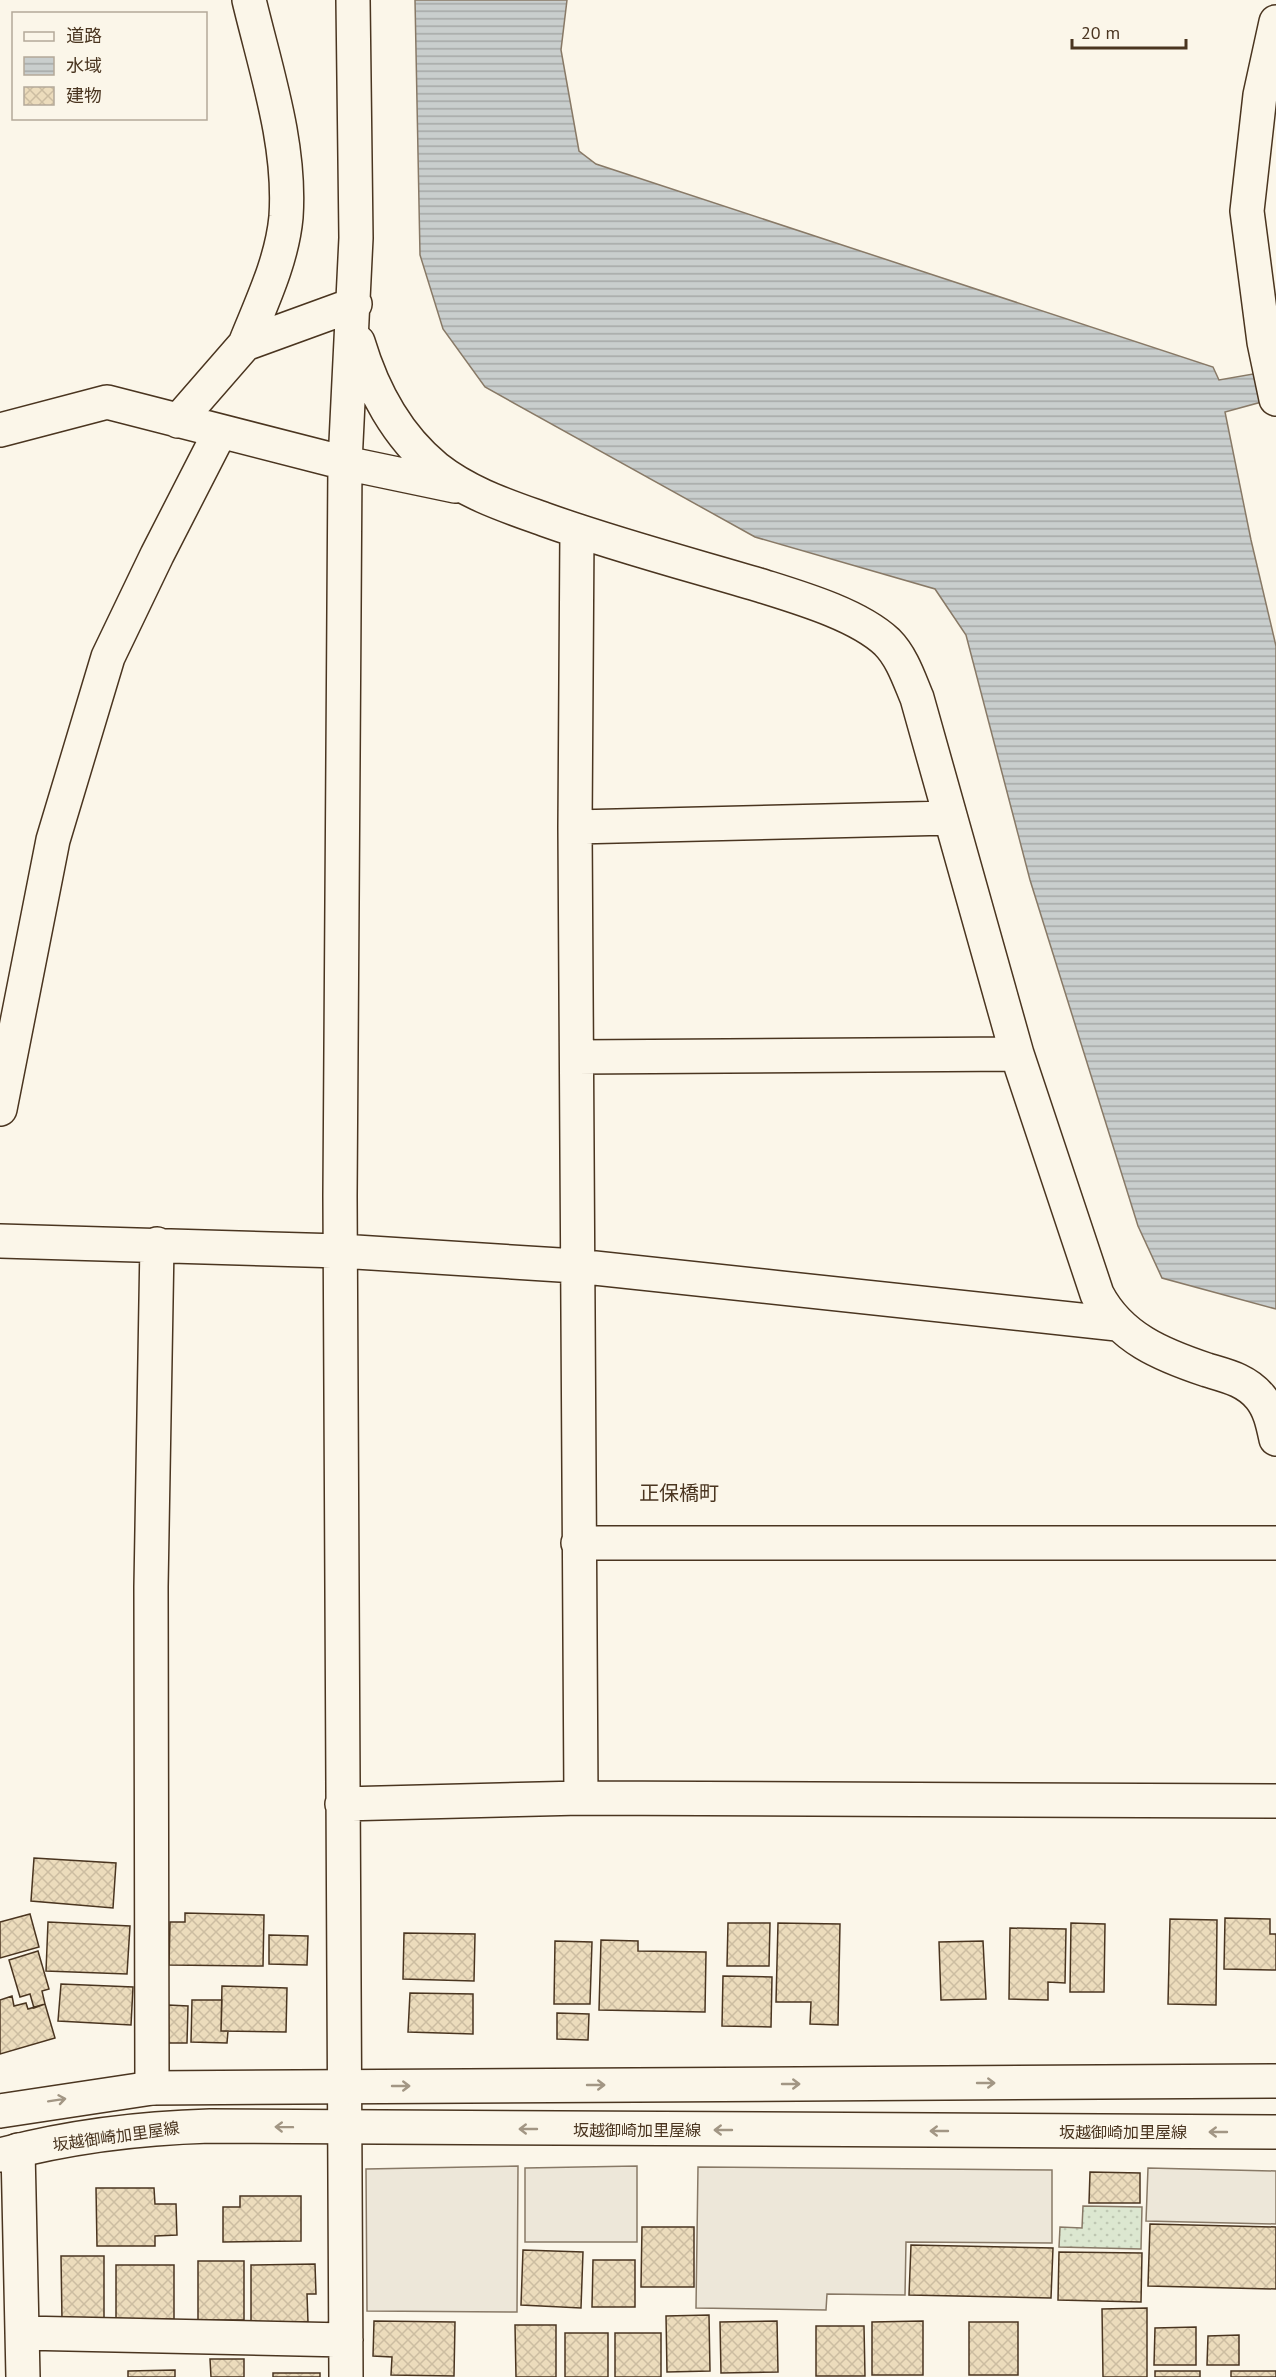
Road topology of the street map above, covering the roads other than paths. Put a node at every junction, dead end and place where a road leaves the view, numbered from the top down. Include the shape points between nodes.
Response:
1 (249, 0) edge
2 (354, 0) edge
3 (1276, 22) edge
4 (355, 304) junction
5 (245, 344) junction
6 (1276, 399) edge
7 (178, 421) junction
8 (0, 430) edge
9 (220, 432) junction
10 (345, 463) junction
11 (466, 489) junction
12 (577, 531) junction
13 (950, 818) junction
14 (574, 827) junction
15 (1017, 1054) junction
16 (577, 1057) junction
17 (0, 1109) edge
18 (0, 1241) edge
19 (156, 1244) junction
20 (340, 1251) junction
21 (576, 1266) junction
22 (1117, 1324) junction
23 (1268, 1396) edge
24 (1276, 1439) edge
25 (578, 1543) junction
26 (1276, 1544) edge
27 (581, 1798) junction
28 (1276, 1801) edge
29 (342, 1804) junction
30 (1276, 2081) edge
31 (343, 2087) junction
32 (152, 2088) junction
33 (0, 2111) edge
34 (343, 2129) junction
35 (1276, 2132) edge
36 (9, 2152) edge
37 (22, 2334) junction
38 (346, 2340) junction
39 (23, 2377) edge
40 (346, 2377) edge

1 - 5 street via 285,156 286,218 273,274
2 - 4 street
3 - 6 street via 1260,95 1247,211 1264,342
4 - 5 street
4 - 10 street
4 - 11 street via 366,370 390,415 420,453
5 - 7 street
7 - 8 street via 107,402
7 - 9 street
9 - 10 street
9 - 17 street via 108,657 52,840
10 - 11 street
10 - 20 street
11 - 12 street
12 - 13 street via 802,598 887,642 906,670 917,698
12 - 14 street
13 - 14 street
13 - 15 street
14 - 16 street
15 - 16 street
15 - 22 street via 1097,1294
16 - 21 street
18 - 19 street
19 - 20 street
19 - 32 street via 151,1587
20 - 21 street
20 - 29 street
21 - 22 street
21 - 25 street
22 - 23 street via 1143,1343 1232,1377
23 - 24 street
25 - 26 street
25 - 27 street
27 - 28 street
27 - 29 street
29 - 31 street
31 -> 30 street
31 - 32 street
31 - 34 street
33 -> 32 street
35 -> 34 street, 坂越御崎加里屋線
34 -> 36 street, 坂越御崎加里屋線 via 160,2127
34 - 38 street
36 - 37 street
37 - 38 street
37 - 39 street
38 - 40 street

